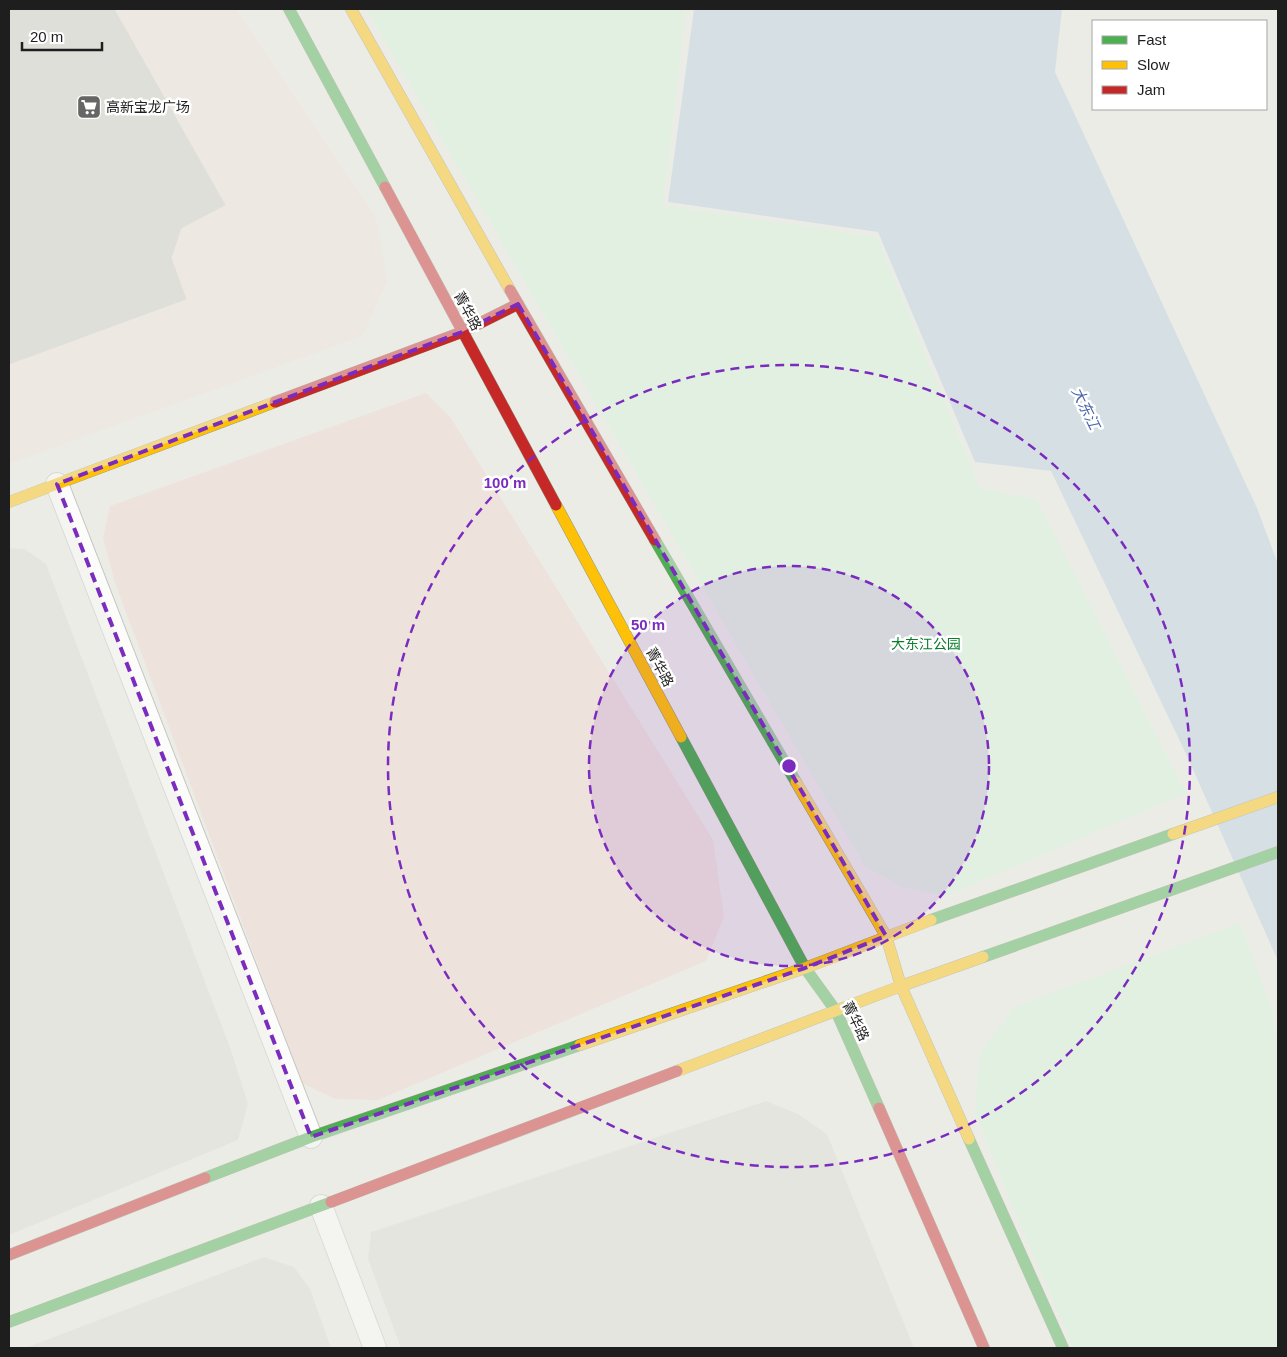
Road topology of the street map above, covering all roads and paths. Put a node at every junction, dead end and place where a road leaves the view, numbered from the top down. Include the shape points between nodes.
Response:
1 (290, 9) edge
2 (351, 9) edge
3 (518, 304) junction
4 (462, 332) junction
5 (56, 484) junction
6 (9, 502) edge
7 (1278, 797) edge
8 (1278, 852) edge
9 (886, 936) junction
10 (805, 968) junction
11 (901, 986) junction
12 (836, 1011) junction
13 (311, 1138) junction
14 (321, 1206) junction
15 (9, 1255) edge
16 (9, 1322) edge
17 (375, 1348) edge
18 (984, 1348) edge
19 (1063, 1348) edge

1 - 4 street, 菁华路
2 - 3 street
3 - 4 street
3 - 9 street
4 - 5 street
4 - 10 street, 菁华路
5 - 6 street
5 - 13 street
7 - 9 street
8 - 11 street
9 - 10 street
9 - 11 street
10 - 12 street, 菁华路
10 - 13 street
11 - 12 street
11 - 19 street
12 - 14 street
12 - 18 street, 菁华路
13 - 15 street
14 - 16 street
14 - 17 street

